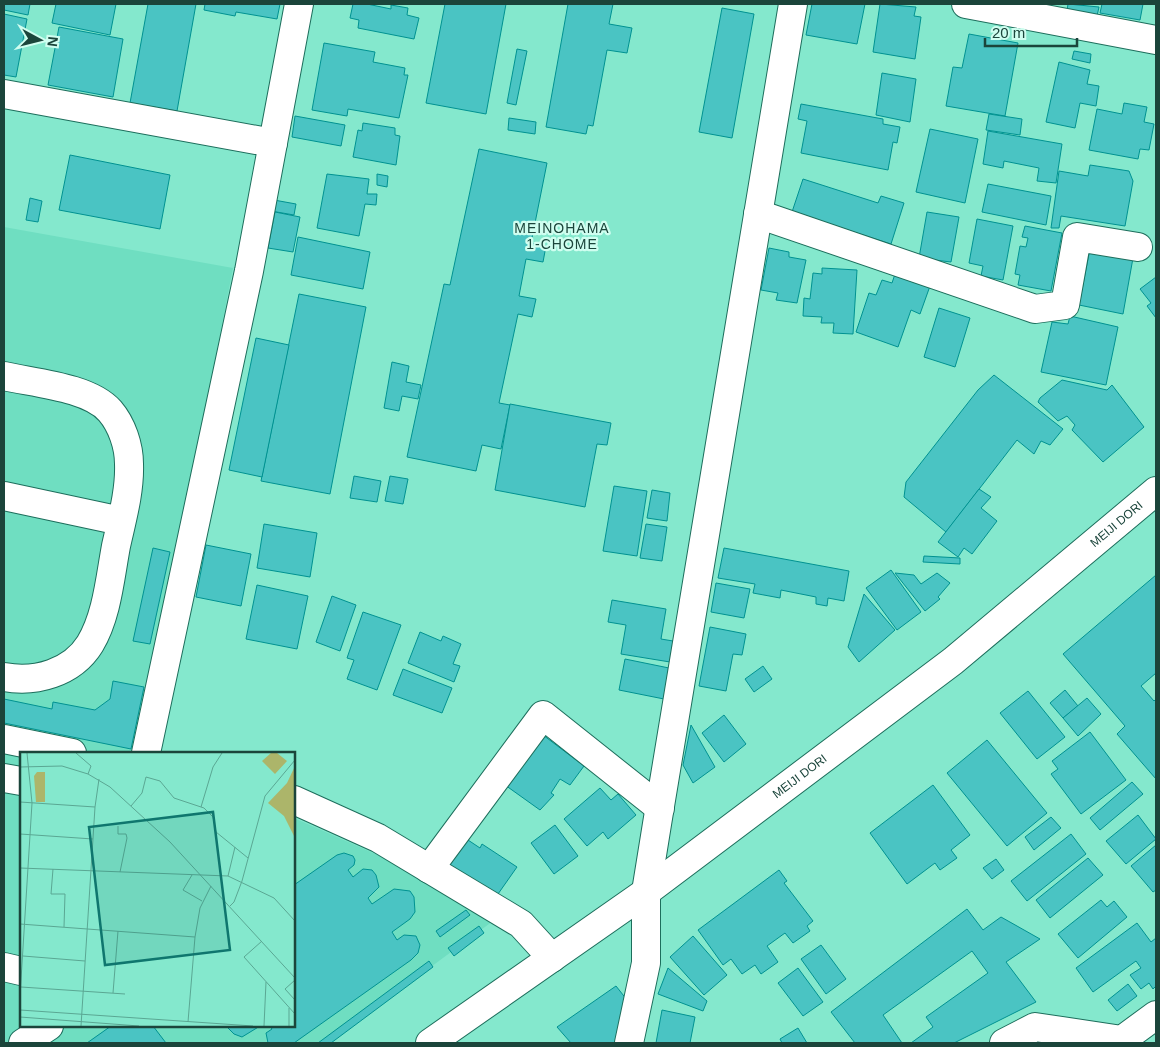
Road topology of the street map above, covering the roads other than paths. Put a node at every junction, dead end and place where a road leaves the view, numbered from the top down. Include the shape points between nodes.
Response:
1 (300, 4) edge
2 (793, 4) edge
3 (966, 4) edge
4 (1060, 13) edge
5 (1156, 40) edge
6 (4, 94) edge
7 (274, 143) junction
8 (758, 214) junction
9 (1138, 247) dead end
10 (4, 376) edge
11 (1156, 491) edge
12 (4, 496) edge
13 (121, 521) junction
14 (4, 677) edge
15 (4, 739) edge
16 (67, 752) edge
17 (146, 752) edge
18 (4, 778) edge
19 (20, 781) edge
20 (295, 800) edge
21 (660, 808) junction
22 (429, 869) junction
23 (646, 892) junction
24 (552, 958) junction
25 (4, 967) edge
26 (20, 971) edge
27 (1156, 1015) edge
28 (47, 1027) edge
29 (23, 1043) edge
30 (430, 1043) edge
31 (629, 1043) edge
32 (1004, 1043) edge

1 - 7 street
2 - 8 street
3 - 4 street
4 - 5 street
6 - 7 street
7 - 17 street
8 - 9 street via 1035,309 1065,305 1077,237
8 - 21 street
10 - 13 street via 87,395 110,411 125,437 129,463
11 - 23 street, MEIJI DORI via 953,661
12 - 13 street
13 - 14 street via 102,619 90,645 70,664 46,677 16,680
15 - 16 street
18 - 19 street
20 - 22 street via 378,838
21 - 22 street via 542,716
21 - 23 street
22 - 24 street via 521,924
23 - 24 street, MEIJI DORI
23 - 31 street via 646,963
24 - 30 street, MEIJI DORI
25 - 26 street
27 - 32 street via 1122,1040 1035,1027
28 - 29 street

